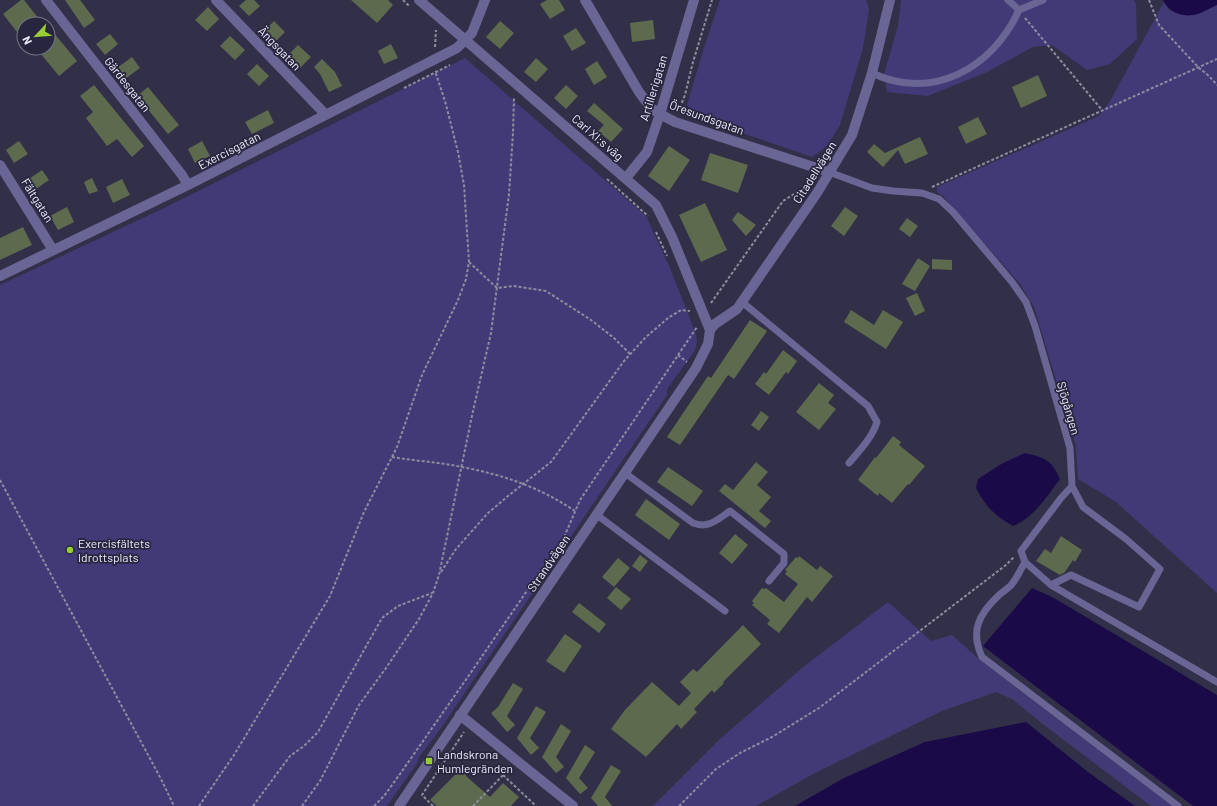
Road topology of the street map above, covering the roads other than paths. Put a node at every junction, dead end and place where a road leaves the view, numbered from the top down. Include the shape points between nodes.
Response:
1 (46, 0) edge
2 (216, 0) edge
3 (419, 0) edge
4 (485, 0) edge
5 (585, 0) edge
6 (694, 0) edge
7 (890, 0) edge
8 (1008, 0) edge
9 (1043, 0) edge
10 (1019, 10) junction
11 (465, 40) junction
12 (872, 73) junction
13 (660, 114) junction
14 (326, 115) junction
15 (0, 165) edge
16 (829, 172) junction
17 (626, 178) junction
18 (188, 185) junction
19 (53, 250) junction
20 (0, 276) edge
21 (742, 302) junction
22 (710, 330) junction
23 (849, 463) dead end
24 (625, 473) junction
25 (1072, 486) junction
26 (597, 515) junction
27 (1025, 562) junction
28 (769, 581) dead end
29 (1051, 585) junction
30 (725, 611) dead end
31 (1217, 682) edge
32 (460, 715) junction
33 (399, 806) edge
34 (573, 806) edge
35 (1178, 806) edge

1 - 18 street, Gärdesgatan
2 - 14 street, Ängsgatan
3 - 11 street, Carl XI:s väg
4 - 11 street, Exercisgatan via 472,33
5 - 13 street, Öresundsgatan via 639,92 651,108
6 - 13 street, Artillerigatan
7 - 12 street, Citadellvägen
8 - 10 lane
9 - 10 lane
10 - 12 lane via 998,45 978,64 960,74 924,84 902,83
11 - 14 street, Exercisgatan via 457,48
11 - 17 street, Carl XI:s väg
12 - 16 street, Citadellvägen via 852,134
13 - 16 street, Öresundsgatan via 675,122
13 - 17 street, Artillerigatan via 646,152
14 - 18 street, Exercisgatan
15 - 19 street, Fältgatan
16 - 21 street, Citadellvägen
16 - 25 lane, Sjögången via 872,188 922,193 939,199 954,212 1012,282 1026,302 1035,326 1070,448
17 - 22 street, Carl XI:s väg via 656,206 663,217
18 - 19 street, Exercisgatan
19 - 20 street, Exercisgatan
21 - 22 street, Citadellvägen
21 - 23 lane via 871,410 877,422 874,431
22 - 24 street, Strandvägen via 708,344 696,368
24 - 26 street, Strandvägen
24 - 28 lane via 693,523 701,526 708,525 730,511 784,554 784,563
25 - 27 lane via 1021,551
25 - 29 lane via 1082,507 1126,539 1160,570 1139,607 1071,575
26 - 30 lane
26 - 32 street, Strandvägen
27 - 29 lane
27 - 35 lane via 1012,584 984,610 978,622 976,640 982,657
29 - 31 lane
32 - 33 street, Strandvägen
32 - 34 street

